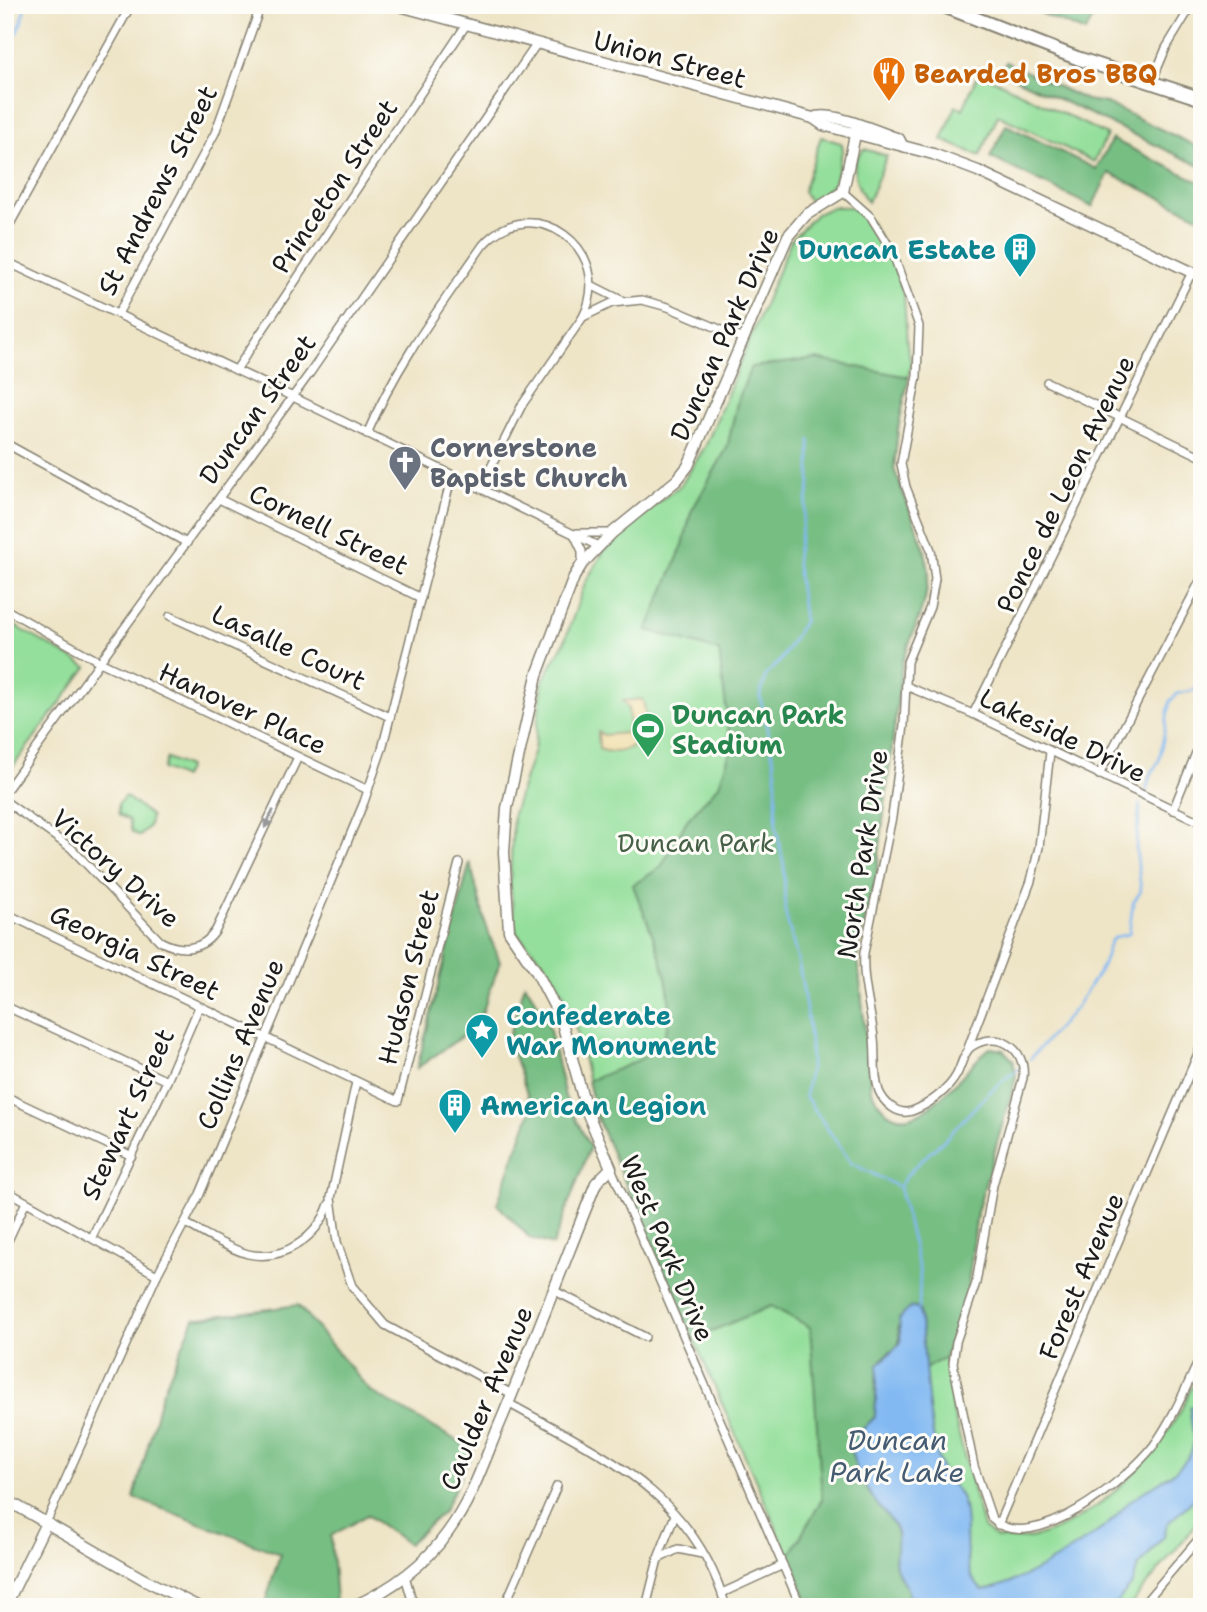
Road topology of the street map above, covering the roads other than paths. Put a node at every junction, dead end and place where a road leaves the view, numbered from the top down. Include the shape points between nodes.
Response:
1 (131, 5) edge
2 (261, 5) edge
3 (941, 5) edge
4 (1192, 5) edge
5 (403, 6) edge
6 (466, 25) junction
7 (536, 45) junction
8 (1151, 84) junction
9 (1202, 99) edge
10 (857, 130) junction
11 (843, 192) junction
12 (5, 233) edge
13 (5, 261) edge
14 (1197, 275) edge
15 (593, 286) junction
16 (622, 300) junction
17 (118, 314) junction
18 (583, 317) junction
19 (743, 339) junction
20 (236, 369) junction
21 (1047, 382) dead end
22 (293, 397) junction
23 (1121, 417) junction
24 (367, 434) junction
25 (5, 443) edge
26 (1202, 457) edge
27 (452, 475) junction
28 (481, 487) junction
29 (219, 499) junction
30 (573, 532) junction
31 (612, 533) junction
32 (187, 543) junction
33 (598, 546) junction
34 (582, 564) junction
35 (1202, 577) edge
36 (421, 597) junction
37 (5, 609) edge
38 (170, 616) dead end
39 (100, 662) junction
40 (906, 686) junction
41 (973, 714) junction
42 (390, 717) junction
43 (1202, 738) edge
44 (1050, 752) junction
45 (298, 757) junction
46 (1099, 775) junction
47 (368, 790) junction
48 (5, 792) edge
49 (5, 801) edge
50 (1172, 810) junction
51 (1202, 823) edge
52 (459, 863) dead end
53 (5, 913) edge
54 (5, 1006) edge
55 (199, 1007) junction
56 (265, 1039) junction
57 (1202, 1044) edge
58 (968, 1048) junction
59 (167, 1081) junction
60 (356, 1082) junction
61 (5, 1096) edge
62 (398, 1101) joint
63 (132, 1156) junction
64 (611, 1168) junction
65 (5, 1190) edge
66 (331, 1198) junction
67 (26, 1202) junction
68 (185, 1223) junction
69 (92, 1237) junction
70 (5, 1248) edge
71 (157, 1275) junction
72 (553, 1290) junction
73 (645, 1337) dead end
74 (1202, 1354) edge
75 (510, 1399) junction
76 (557, 1486) dead end
77 (5, 1499) edge
78 (675, 1515) junction
79 (46, 1523) junction
80 (998, 1525) junction
81 (1202, 1535) edge
82 (703, 1554) junction
83 (658, 1559) junction
84 (783, 1565) junction
85 (405, 1576) junction
86 (722, 1593) junction
87 (5, 1607) edge
88 (198, 1607) edge
89 (352, 1607) edge
90 (414, 1607) edge
91 (504, 1607) edge
92 (646, 1607) edge
93 (726, 1607) edge
94 (801, 1607) edge
95 (1141, 1607) edge

1 - 12 street
2 - 17 street, St Andrews Street via 215,134
3 - 8 highway
4 - 8 street
5 - 6 street, Union Street
6 - 7 street, Union Street
6 - 20 street, Princeton Street
7 - 10 street, Union Street via 813,118 820,114
7 - 22 street, Duncan Street
8 - 9 highway
10 - 11 street
10 - 14 street, Union Street via 899,139 902,145 1019,188
11 - 19 street, Duncan Park Drive via 793,228
11 - 40 street, North Park Drive via 872,217 887,242 919,326 901,464 931,550 935,579 930,607 907,662
13 - 17 street
14 - 23 street, Ponce de Leon Avenue
15 - 16 street
15 - 18 street
15 - 24 street via 586,259 566,235 547,226 526,224 497,232 411,347 384,392
16 - 18 street
16 - 19 street via 653,301
17 - 20 street
18 - 28 street via 522,405
19 - 31 street, Duncan Park Drive via 688,466
20 - 22 street
21 - 23 street
22 - 24 street
22 - 29 street, Duncan Street
23 - 26 street
23 - 41 street, Ponce de Leon Avenue
24 - 27 street
25 - 32 street
27 - 28 street
27 - 36 street, Collins Avenue
28 - 30 street
29 - 32 street, Duncan Street
29 - 36 street, Cornell Street
30 - 31 street
30 - 33 street
30 - 34 street
31 - 33 street, Duncan Park Drive
32 - 39 street, Duncan Street
33 - 34 street, West Park Drive
34 - 64 street, West Park Drive via 535,683 507,808 505,891 512,937 561,1019 582,1095
35 - 46 street
36 - 42 street, Collins Avenue
37 - 39 street, Hanover Place
38 - 42 street, Lasalle Court
39 - 45 street, Hanover Place
39 - 48 street, Duncan Street
40 - 41 street, Lakeside Drive
40 - 58 street, North Park Drive via 894,806 863,964 879,1092 899,1111 916,1109 952,1083
41 - 44 street, Lakeside Drive
42 - 47 street, Collins Avenue
43 - 50 street
44 - 46 street, Lakeside Drive
44 - 58 street via 1031,881
45 - 47 street, Hanover Place
45 -> 49 street, Victory Drive via 216,930 205,943 190,948 160,941 71,848
46 - 50 street, Lakeside Drive
47 - 56 street, Collins Avenue
50 - 51 street, Lakeside Drive
52 - 62 street, Hudson Street
53 - 55 street, Georgia Street
54 - 59 street
55 - 56 street, Georgia Street
55 - 59 street, Stewart Street
56 - 60 street, Georgia Street
56 - 68 street, Collins Avenue
57 - 80 street, Forest Avenue
58 - 80 street via 987,1040 1002,1041 1015,1049 1024,1065 988,1207 976,1283 953,1363 978,1481 989,1516
59 - 63 street, Stewart Street
60 - 62 street, Georgia Street
60 - 66 street
61 - 63 street
63 - 69 street, Stewart Street
64 - 72 street, Caulder Avenue via 596,1183
64 - 84 street, West Park Drive
65 - 67 street
66 - 68 street via 309,1236 271,1254 236,1250
66 - 75 street via 348,1279 378,1319
67 - 69 street
67 - 70 street
68 - 71 street, Collins Avenue
69 - 71 street
71 - 79 street, Collins Avenue
72 - 73 street
72 - 75 street, Caulder Avenue
74 - 80 street via 1165,1429 1126,1474 1051,1524 1018,1530
75 - 78 street via 632,1473
75 - 85 street, Caulder Avenue via 457,1519
76 - 91 street
77 - 79 street
78 - 82 street
78 - 83 street
79 - 87 street, Collins Avenue
79 - 88 street
81 - 95 street
82 - 83 street via 678,1549
82 - 86 street
83 - 92 street
84 - 86 street
84 - 94 street, West Park Drive
85 - 89 street, Caulder Avenue
85 - 90 street
86 - 93 street

